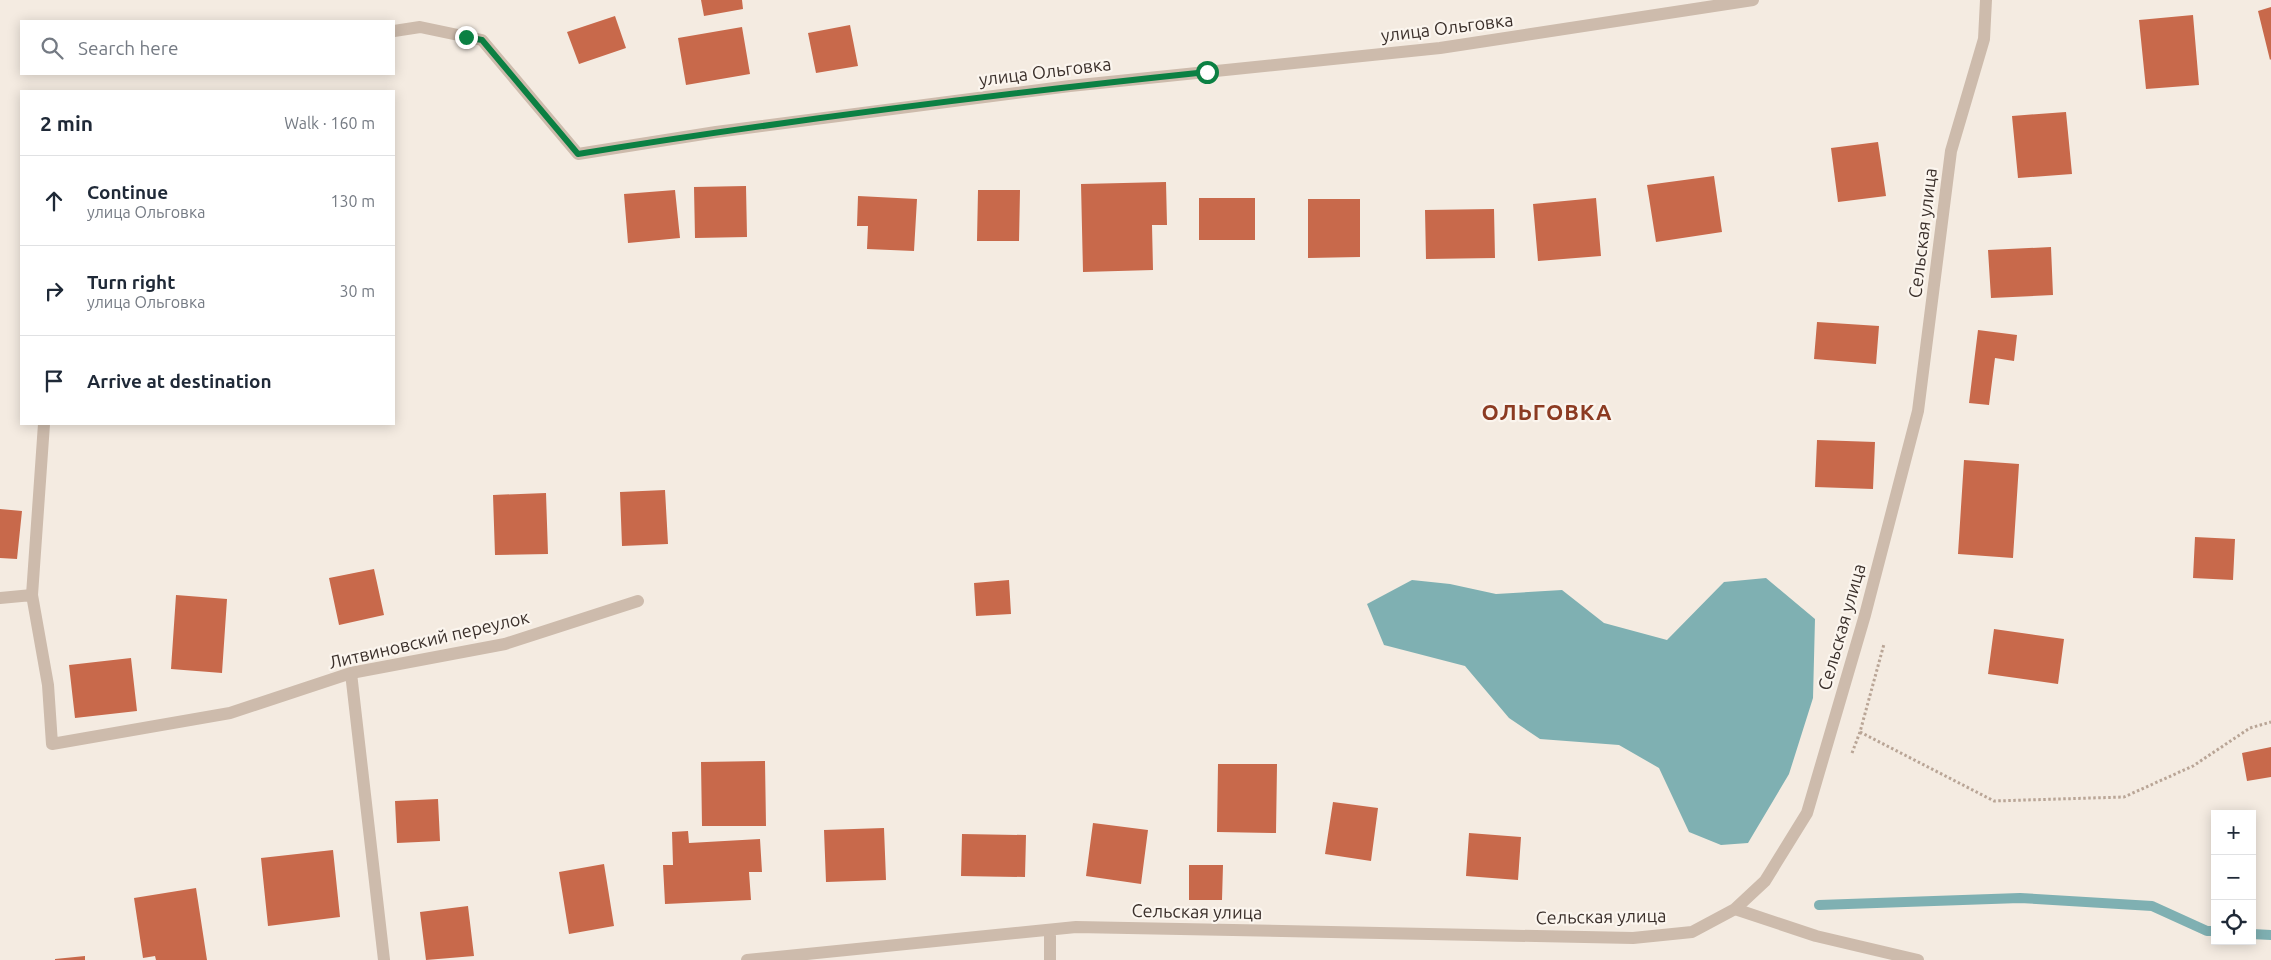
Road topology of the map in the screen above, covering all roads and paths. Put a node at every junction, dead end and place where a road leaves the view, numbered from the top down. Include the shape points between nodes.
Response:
1 (1753, 0) edge
2 (1986, 0) edge
3 (395, 31) edge
4 (44, 425) edge
5 (32, 594) junction
6 (0, 598) edge
7 (638, 601) dead end
8 (351, 673) junction
9 (2271, 722) edge
10 (1860, 732) dead end
11 (1735, 909) junction
12 (1050, 930) junction
13 (384, 960) edge
14 (747, 960) edge
15 (1050, 960) edge
16 (1918, 960) edge

1 - 3 street, улица Ольговка via 1440,48 1070,86 726,130 578,154 482,40 420,27
2 - 11 street, Сельская улица via 1984,39 1951,150 1918,411 1865,615 1807,813 1765,881
4 - 5 street, Литвиновский переулок
5 - 6 street
5 - 8 street, Литвиновский переулок via 48,685 52,744 230,713
7 - 8 street, Литвиновский переулок via 505,644
8 - 13 street
9 - 10 path via 2250,728 2193,766 2124,797 1994,801
11 - 12 street, Сельская улица via 1692,932 1633,938 1076,927
11 - 16 street via 1816,936
12 - 14 street, Сельская улица
12 - 15 street

